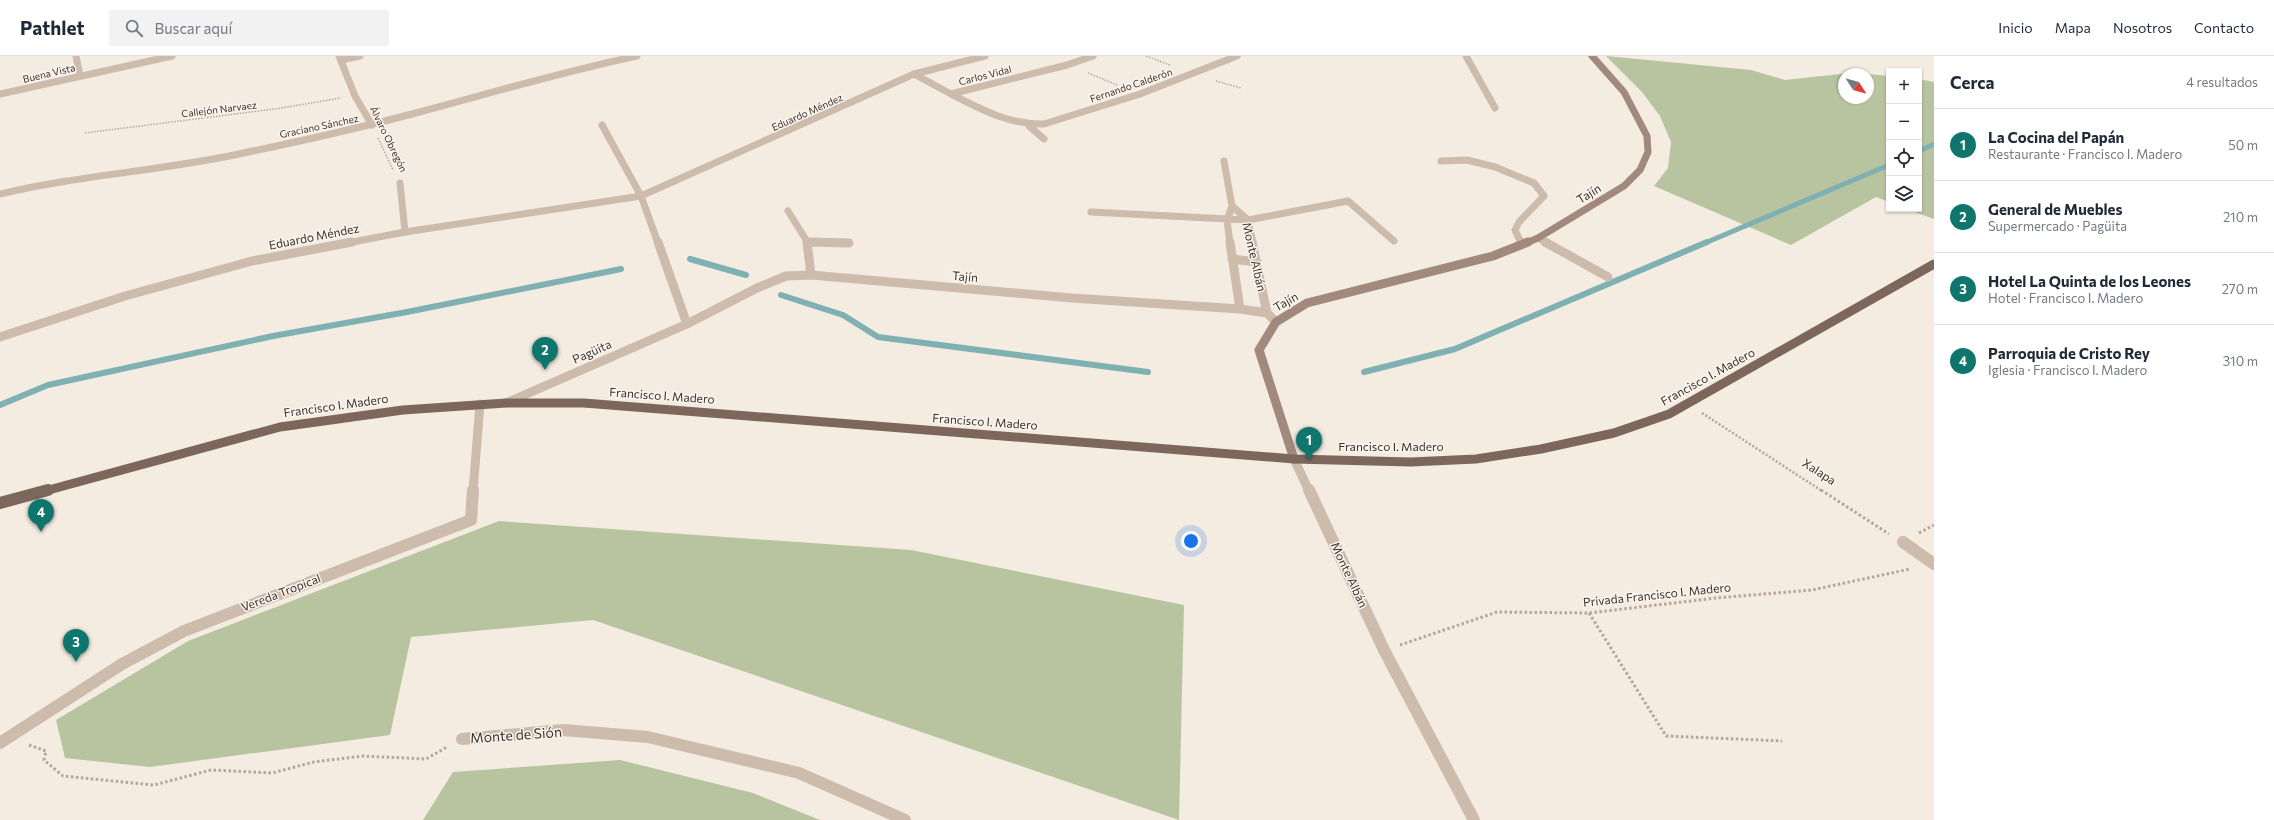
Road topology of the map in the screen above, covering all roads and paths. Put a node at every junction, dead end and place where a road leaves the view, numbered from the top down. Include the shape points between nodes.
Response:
1 (76, 56) edge
2 (172, 56) edge
3 (360, 56) edge
4 (637, 56) edge
5 (985, 56) edge
6 (1093, 56) edge
7 (1237, 56) edge
8 (1466, 56) edge
9 (1592, 56) edge
10 (340, 58) edge
11 (1067, 65) junction
12 (914, 74) junction
13 (80, 76) junction
14 (0, 94) edge
15 (951, 94) junction
16 (1140, 94) junction
17 (355, 96) junction
18 (1495, 108) dead end
19 (372, 125) junction
20 (602, 125) dead end
21 (1029, 126) junction
22 (85, 133) dead end
23 (1044, 139) dead end
24 (1224, 161) dead end
25 (1441, 161) dead end
26 (400, 184) joint
27 (0, 194) edge
28 (641, 196) junction
29 (1232, 206) junction
30 (788, 211) dead end
31 (1091, 212) dead end
32 (1227, 220) junction
33 (1248, 220) junction
34 (405, 232) junction
35 (1538, 238) junction
36 (1394, 241) dead end
37 (808, 242) junction
38 (849, 243) dead end
39 (1522, 244) junction
40 (1232, 259) junction
41 (1257, 262) junction
42 (1934, 264) edge
43 (786, 276) joint
44 (811, 276) junction
45 (1608, 277) dead end
46 (1240, 309) junction
47 (1267, 313) junction
48 (1276, 322) junction
49 (687, 324) junction
50 (0, 337) edge
51 (506, 403) junction
52 (480, 404) junction
53 (1688, 404) junction
54 (1294, 459) junction
55 (0, 503) edge
56 (1903, 542) joint
57 (1934, 564) edge
58 (1589, 613) junction
59 (1384, 650) junction
60 (462, 739) joint
61 (1782, 741) dead end
62 (0, 743) edge
63 (24, 747) dead end
64 (905, 820) edge
65 (1474, 820) edge

1 - 13 street
2 - 13 street, Buena Vista
3 - 10 street, Álvaro Obregón
4 - 19 street, Graciano Sánchez via 583,66 444,107
5 - 12 street, Eduardo Méndez
6 - 11 street, Carlos Vidal
7 - 16 street, Fernando Calderón
8 - 18 street
9 - 35 main road, Tajín via 1624,92 1647,136 1648,152 1640,170 1624,186
10 - 17 street, Álvaro Obregón
11 - 15 street, Carlos Vidal
11 - 16 path
12 - 15 street, Fernando Calderón
12 - 28 street, Eduardo Méndez
13 - 14 street, Buena Vista
15 - 21 street, Fernando Calderón via 1013,123
16 - 21 street, Fernando Calderón via 1044,124
17 - 19 street, Álvaro Obregón
17 - 22 path, Callejón Narvaez
19 - 26 path, Álvaro Obregón
19 - 27 street, Graciano Sánchez via 186,164 33,185
20 - 28 street
21 - 23 street, Fernando Calderón
24 - 29 street, Monte Albán
25 - 39 street via 1467,160 1481,163 1534,183 1544,196 1519,222 1515,230
26 - 34 street, Álvaro Obregón
28 - 34 street, Eduardo Méndez
28 - 49 street
29 - 32 street, Monte Albán
29 - 33 street, Monte Albán
30 - 37 street via 808,238
31 - 32 street
32 - 33 street
32 - 40 street, Monte Albán
33 - 36 street via 1348,201
33 - 41 street, Monte Albán
34 - 50 street, Eduardo Méndez via 252,261 125,296
35 - 39 main road, Tajín
35 - 45 street
37 - 38 street
37 - 44 street
39 - 48 main road, Tajín via 1493,256 1307,303
40 - 41 street
40 - 46 street, Monte Albán
41 - 47 street, Monte Albán
42 - 53 main road, Francisco I. Madero
43 - 44 street, Tajín
43 - 49 street, Pagüita
44 - 46 street, Tajín
46 - 47 street, Tajín
47 - 48 street, Tajín
48 - 54 main road, Monte Albán via 1259,350
49 - 51 street, Pagüita
51 - 52 main road, Francisco I. Madero
51 - 54 main road, Francisco I. Madero via 584,403
52 - 55 main road, Francisco I. Madero via 403,410 280,427
52 - 62 street, Vereda Tropical via 471,520 184,631 122,664
53 - 54 main road, Francisco I. Madero via 1669,414 1614,433 1541,449 1476,459 1411,462
53 - 56 path, Xalapa
54 - 59 street, Monte Albán
56 - 57 street
57 - 58 path, Privada Francisco I. Madero via 1812,590
58 - 59 path, Privada Francisco I. Madero via 1497,612
58 - 61 path via 1666,736
59 - 65 street, Monte Albán
60 - 63 path, Monte de Sión via 426,759 363,756 314,762 272,774 211,770 154,785 63,776 44,760 46,751 30,744
60 - 64 street, Monte de Sión via 563,730 648,736 799,773

